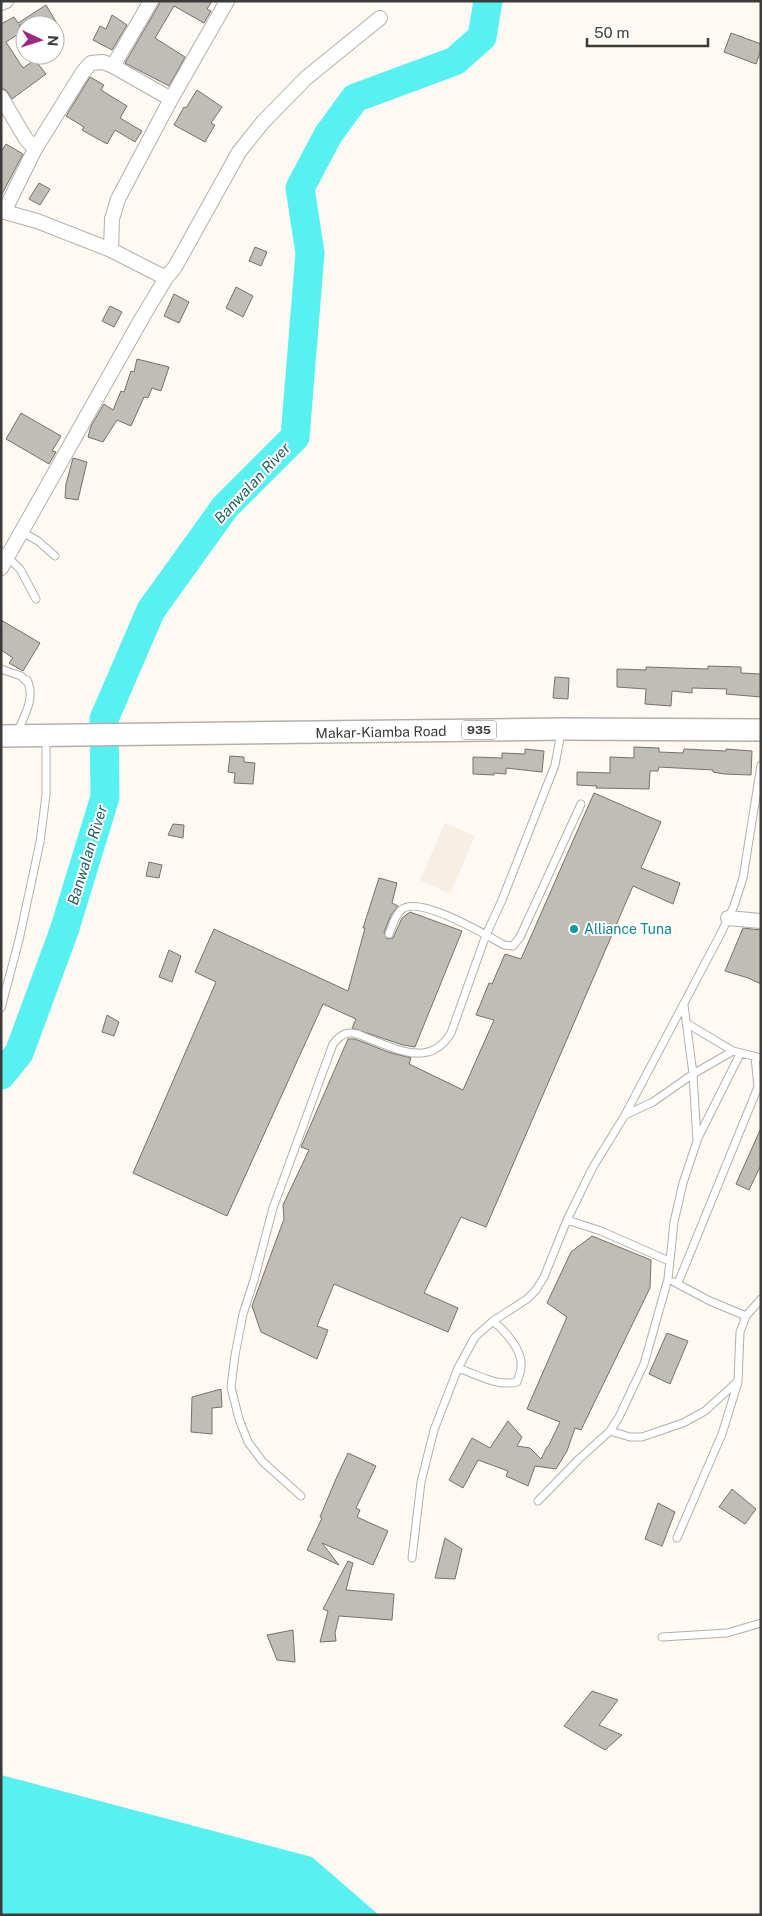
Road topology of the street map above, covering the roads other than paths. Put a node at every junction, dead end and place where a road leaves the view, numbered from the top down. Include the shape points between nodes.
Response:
1 (6, 1) edge
2 (151, 1) edge
3 (227, 1) edge
4 (1, 3) edge
5 (380, 18) dead end
6 (113, 66) junction
7 (1, 97) edge
8 (171, 100) junction
9 (35, 149) junction
10 (3, 211) edge
11 (111, 250) junction
12 (166, 278) junction
13 (22, 532) junction
14 (55, 556) dead end
15 (4, 558) edge
16 (36, 599) dead end
17 (1, 669) edge
18 (562, 729) junction
19 (761, 730) edge
20 (8, 736) edge
21 (51, 736) junction
22 (761, 765) edge
23 (581, 804) dead end
24 (728, 918) junction
25 (761, 921) edge
26 (389, 934) dead end
27 (486, 935) junction
28 (684, 1005) junction
29 (1, 1008) edge
30 (686, 1023) junction
31 (737, 1053) junction
32 (758, 1058) edge
33 (693, 1074) junction
34 (759, 1085) edge
35 (625, 1115) junction
36 (696, 1142) junction
37 (567, 1220) junction
38 (669, 1261) junction
39 (668, 1279) junction
40 (678, 1283) junction
41 (761, 1299) edge
42 (746, 1316) junction
43 (493, 1322) junction
44 (458, 1368) junction
45 (738, 1381) junction
46 (610, 1431) junction
47 (300, 1496) dead end
48 (538, 1501) dead end
49 (677, 1538) dead end
50 (412, 1558) dead end
51 (761, 1623) edge
52 (662, 1637) dead end

1 - 4 street
2 - 6 street
3 - 8 street
5 - 12 street via 306,78 262,122 239,152
6 - 8 street
6 - 9 street via 103,62 87,66
7 - 9 street
8 - 11 street via 118,199 112,219
9 - 10 street
10 - 11 street
11 - 12 street
12 - 13 street
13 - 14 lane
13 - 15 street
15 - 16 lane via 23,574
17 - 20 lane via 27,680 32,692 28,706
18 - 19 main road, Makar-Kiamba Road / 935
18 - 21 main road, Makar-Kiamba Road / 935
18 - 27 lane via 555,765
20 - 21 main road, Makar-Kiamba Road / 935
21 - 29 lane via 40,842
22 - 24 lane via 744,878
23 - 27 lane via 516,944 508,946
24 - 25 street
24 - 28 lane
26 - 27 lane via 400,911 420,906
27 - 47 lane via 451,1033 439,1048 409,1053 353,1033 339,1037 333,1044 273,1208 243,1314 231,1387 238,1419 248,1442 263,1462
28 - 30 lane
28 - 35 lane
30 - 31 lane
30 - 33 lane
31 - 32 lane
31 - 33 lane
31 - 36 lane
32 - 34 lane
33 - 35 lane via 653,1102
33 - 36 lane
34 - 40 lane
35 - 37 lane via 593,1167
36 - 38 lane via 674,1222
37 - 38 lane
37 - 43 lane via 536,1290
38 - 39 lane
39 - 40 lane
39 - 46 lane via 644,1364
40 - 42 lane
41 - 42 lane
42 - 45 lane via 740,1332
43 - 44 lane via 475,1337
43 - 44 lane via 503,1329 518,1352 522,1366 517,1382 498,1382
44 - 50 lane via 434,1430 421,1482
45 - 46 lane via 704,1411 683,1423 642,1437
45 - 49 lane via 722,1434
46 - 48 lane
51 - 52 lane via 727,1633

